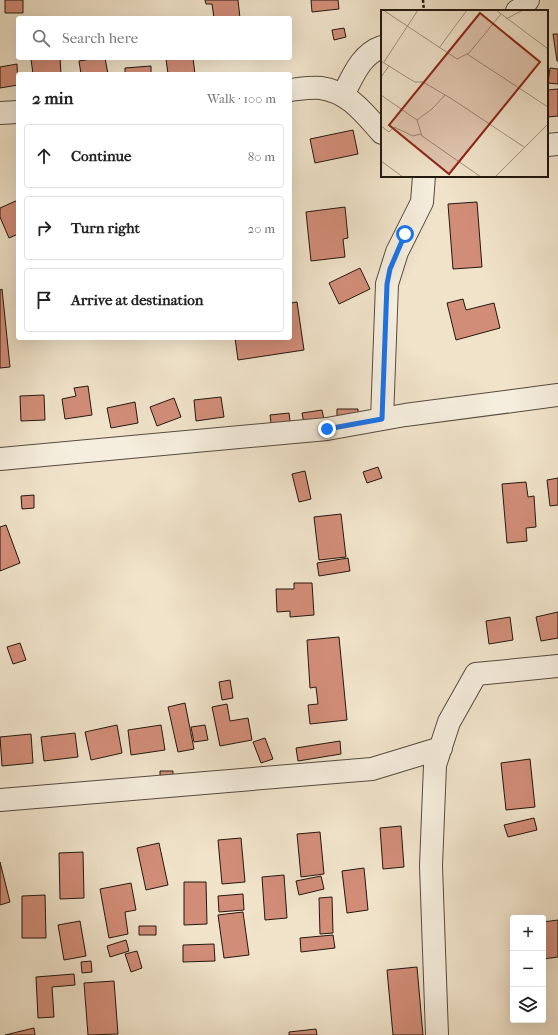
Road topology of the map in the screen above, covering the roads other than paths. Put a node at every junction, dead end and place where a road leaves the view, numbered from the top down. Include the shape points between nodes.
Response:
1 (528, 0) edge
2 (519, 10) edge
3 (381, 47) edge
4 (292, 90) edge
5 (343, 95) junction
6 (16, 112) edge
7 (0, 113) edge
8 (381, 132) edge
9 (558, 144) edge
10 (548, 145) edge
11 (424, 177) edge
12 (558, 395) edge
13 (382, 419) junction
14 (0, 459) edge
15 (558, 666) edge
16 (441, 748) junction
17 (0, 800) edge
18 (437, 1035) edge

1 - 2 street
3 - 5 street via 368,53 361,61
4 - 5 street via 320,88
5 - 8 street via 353,101
6 - 7 street
9 - 10 street
11 - 13 street via 422,202 397,252 387,284
12 - 13 street
13 - 14 street via 327,429
15 - 16 street via 476,674 449,722
16 - 17 street via 372,769
16 - 18 street via 435,765 431,866

